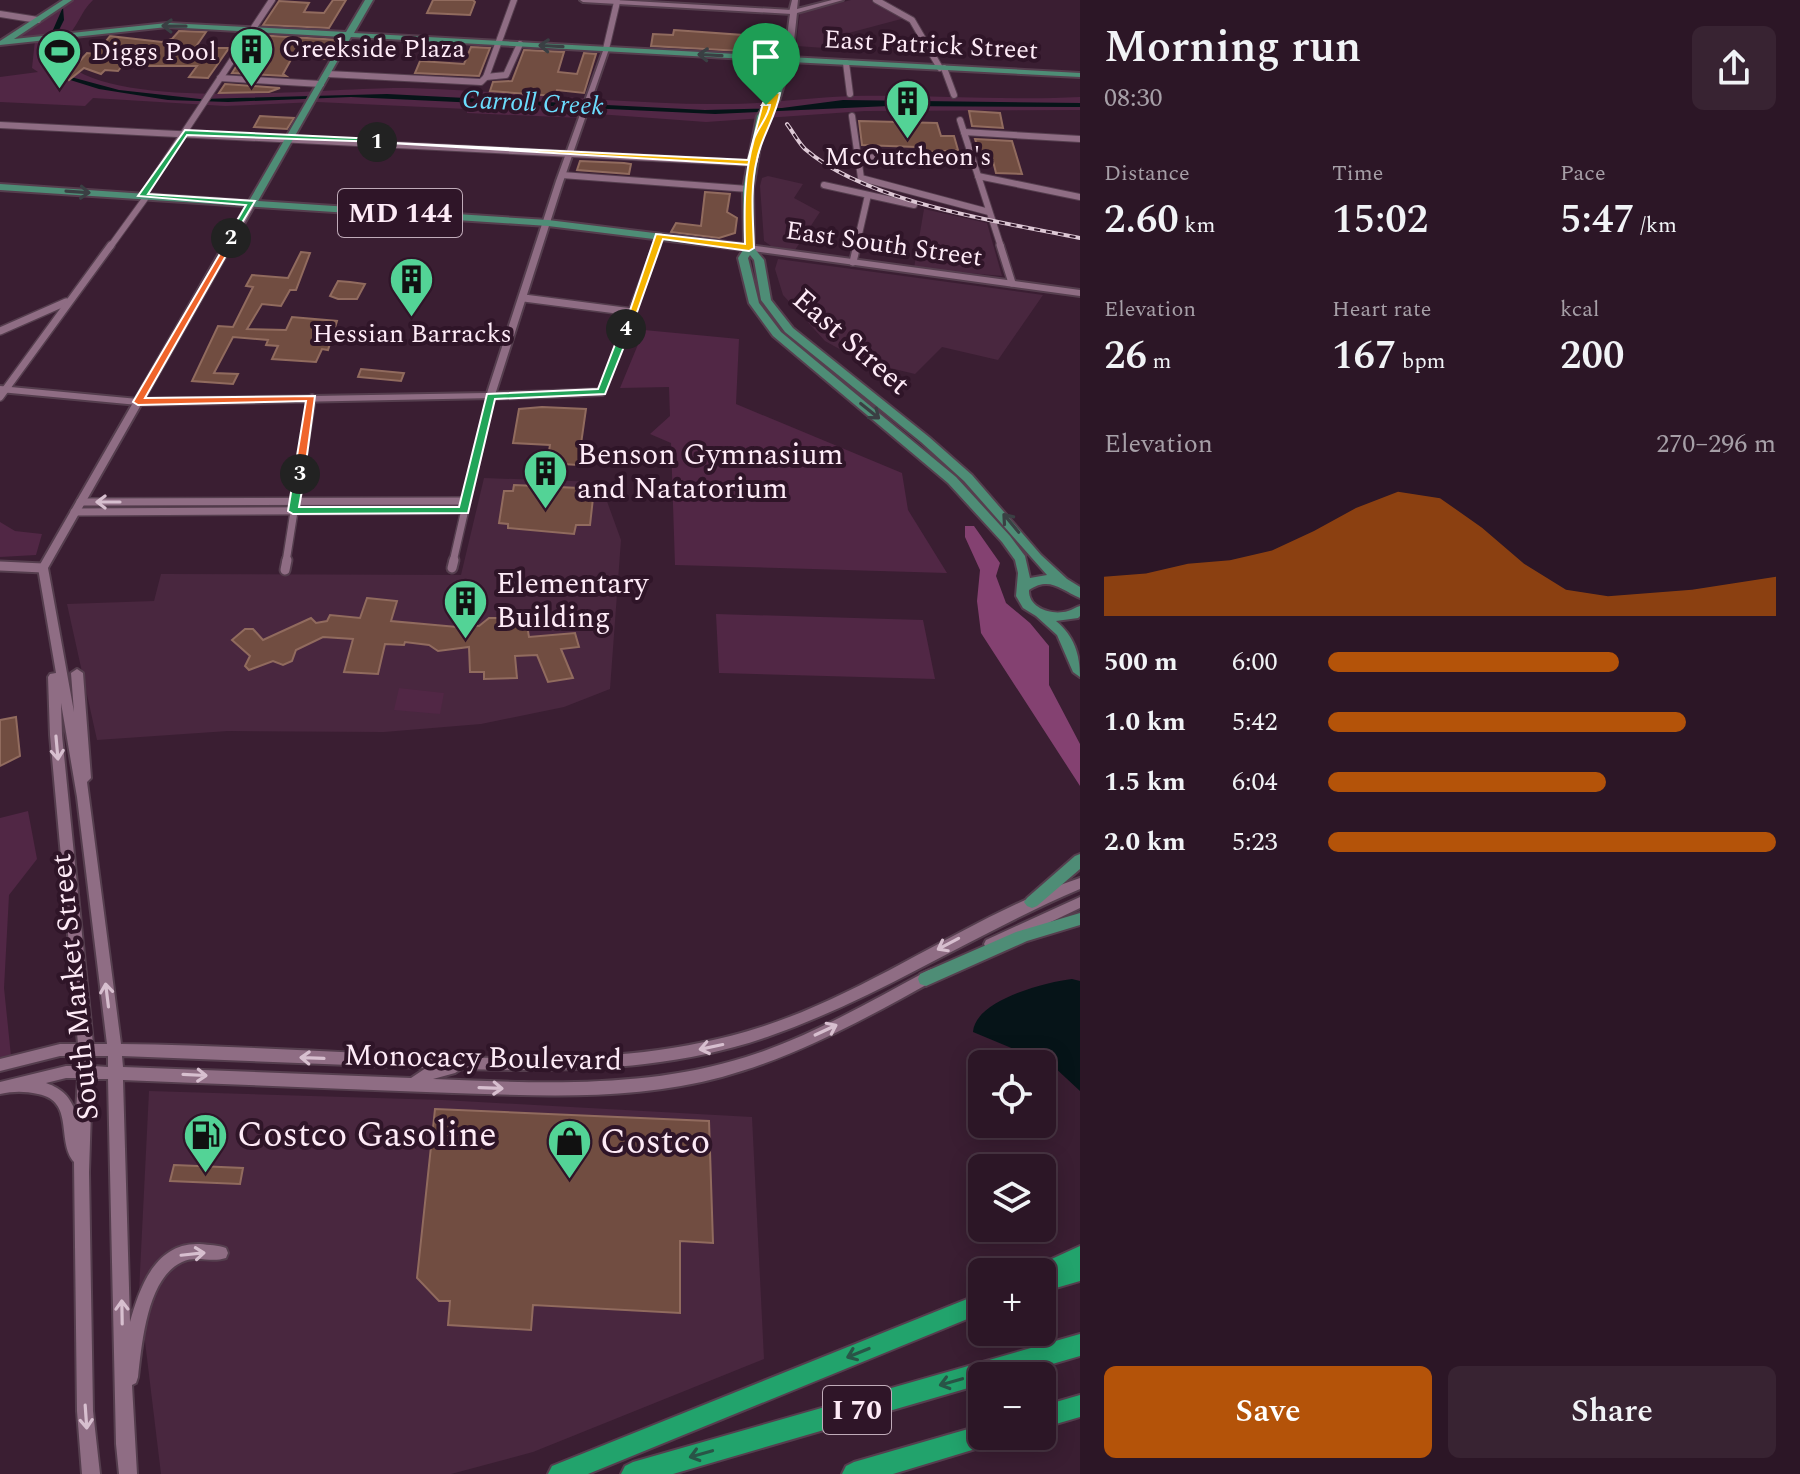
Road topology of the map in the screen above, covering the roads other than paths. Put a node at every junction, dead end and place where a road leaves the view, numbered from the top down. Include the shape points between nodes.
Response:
1 (68, 0) edge
2 (272, 0) edge
3 (369, 0) edge
4 (514, 0) edge
5 (583, 0) edge
6 (795, 0) edge
7 (840, 0) edge
8 (876, 0) edge
9 (617, 2) edge
10 (792, 12) junction
11 (0, 14) edge
12 (38, 20) junction
13 (252, 30) junction
14 (349, 35) junction
15 (1, 43) edge
16 (496, 43) junction
17 (520, 44) junction
18 (606, 49) junction
19 (788, 59) junction
20 (846, 63) junction
21 (942, 68) junction
22 (328, 74) junction
23 (1080, 75) edge
24 (486, 77) junction
25 (220, 78) junction
26 (321, 84) junction
27 (850, 94) dead end
28 (954, 95) dead end
29 (852, 116) dead end
30 (960, 120) dead end
31 (0, 125) edge
32 (185, 132) junction
33 (964, 132) junction
34 (290, 137) junction
35 (1080, 139) edge
36 (570, 152) junction
37 (972, 160) junction
38 (857, 161) junction
39 (752, 163) junction
40 (978, 176) junction
41 (561, 179) junction
42 (824, 185) dead end
43 (0, 187) edge
44 (748, 189) junction
45 (868, 195) junction
46 (145, 196) junction
47 (1080, 197) edge
48 (252, 203) junction
49 (914, 205) dead end
50 (989, 212) junction
51 (548, 223) junction
52 (660, 236) junction
53 (749, 248) junction
54 (853, 262) junction
55 (1012, 283) junction
56 (1080, 293) edge
57 (524, 298) junction
58 (66, 302) junction
59 (632, 312) junction
60 (0, 331) edge
61 (2, 392) edge
62 (491, 396) junction
63 (312, 398) junction
64 (138, 402) junction
65 (294, 506) junction
66 (465, 506) junction
67 (77, 507) junction
68 (0, 566) edge
69 (43, 568) junction
70 (452, 568) dead end
71 (285, 570) dead end
72 (1062, 581) junction
73 (1024, 587) junction
74 (1080, 594) edge
75 (1038, 613) junction
76 (1080, 615) edge
77 (54, 642) junction
78 (1080, 672) edge
79 (77, 673) dead end
80 (83, 797) junction
81 (1080, 860) edge
82 (1080, 883) edge
83 (1032, 902) junction
84 (1080, 902) edge
85 (1080, 919) edge
86 (926, 979) junction
87 (86, 1049) junction
88 (115, 1051) junction
89 (473, 1063) junction
90 (0, 1065) edge
91 (85, 1072) junction
92 (117, 1072) junction
93 (413, 1085) junction
94 (5, 1086) edge
95 (81, 1172) junction
96 (220, 1253) dead end
97 (1080, 1256) edge
98 (1056, 1267) edge
99 (1080, 1271) edge
100 (1056, 1279) edge
101 (968, 1309) edge
102 (1080, 1345) edge
103 (1080, 1406) edge
104 (1056, 1413) edge
105 (968, 1440) edge
106 (125, 1444) junction
107 (91, 1474) edge
108 (128, 1474) edge
109 (560, 1474) edge
110 (633, 1474) edge
111 (854, 1474) edge

1 - 12 main road
2 - 13 street
3 - 14 main road
4 - 16 street
5 - 9 street
6 - 10 main road
7 - 10 main road
8 - 21 street via 908,17
9 - 10 street
9 - 18 street
10 - 19 main road
11 - 12 street
12 - 15 main road
13 - 14 main road, East Patrick Street
13 -> 15 main road, East Patrick Street via 167,25
13 - 25 street
14 - 16 main road, East Patrick Street
14 - 22 main road
16 - 17 main road, East Patrick Street
16 - 24 street
18 -> 17 main road, East Patrick Street
17 - 24 street via 506,75
19 -> 18 main road, East Patrick Street
18 - 36 street
19 - 20 main road, East Patrick Street
19 - 39 main road
20 - 21 main road, East Patrick Street
20 - 27 street
21 - 23 main road, East Patrick Street
21 - 28 street
22 - 24 street via 476,82
22 - 26 main road
25 - 26 street
25 - 32 street
26 - 34 main road
29 - 38 street
30 - 33 street
31 - 32 street
32 - 34 street
32 - 46 street
33 - 35 street
33 - 37 street
34 - 36 street
34 - 48 main road
36 - 39 street
36 - 41 street
37 - 38 street
37 - 40 street
38 - 50 street via 861,178
39 - 44 main road
40 - 47 street
40 - 50 street
41 - 44 street
41 - 51 street
42 - 45 street
43 -> 46 main road, MD 144
44 - 53 main road
45 - 49 street
45 - 54 street
46 - 48 main road, MD 144
46 - 58 street
48 - 51 main road, East South Street / MD 144
48 - 64 main road
50 - 55 street
51 - 52 main road, East South Street / MD 144
51 - 57 street
52 - 53 main road, East South Street / MD 144
52 - 59 street
53 - 54 main road, East South Street / MD 144
72 -> 53 main road, East Street via 965,476 789,330 766,300 759,260
53 -> 73 main road, East Street via 743,258 744,275 764,318 972,500 1021,559
54 - 55 main road, East South Street / MD 144
55 - 56 main road, East South Street / MD 144
57 - 59 street
57 - 62 street
58 - 60 street
58 - 61 street
59 - 62 street via 602,392
61 - 64 street
62 - 63 street
62 - 66 street
63 - 64 street
63 - 65 street
64 - 67 main road
65 - 66 street
65 - 67 street
65 - 71 street
66 - 70 street
67 - 69 main road
68 - 69 street
69 - 77 main road, South Market Street
72 - 73 main road via 1037,579
72 - 74 main road, East Street
73 - 75 main road, East Street via 1024,602
75 - 76 main road
75 - 78 main road via 1062,633
77 - 80 main road, South Market Street
77 -> 87 main road, South Market Street via 56,735
79 - 80 main road via 86,759
88 -> 80 main road, South Market Street
81 - 83 main road
82 - 83 main road, Monocacy Boulevard
83 -> 89 main road, Monocacy Boulevard via 830,1004 777,1028 716,1046 618,1061
84 - 86 main road, Monocacy Boulevard
85 - 86 main road via 1043,929
93 -> 86 main road, Monocacy Boulevard via 552,1090 667,1082 723,1070 788,1047
87 - 88 main road, Monocacy Boulevard
87 - 90 main road, Monocacy Boulevard
87 - 91 main road, South Market Street
89 -> 88 main road, Monocacy Boulevard
88 - 92 main road, South Market Street
89 - 93 main road via 430,1073
91 - 92 main road, Monocacy Boulevard
91 - 94 main road, Monocacy Boulevard
91 - 95 main road, South Market Street
92 -> 93 main road, Monocacy Boulevard
106 -> 92 main road, South Market Street
94 - 95 main road via 50,1089 61,1095 70,1108
95 -> 107 main road, South Market Street
106 -> 96 main road via 133,1342 158,1271 187,1252
97 - 98 highway
99 - 100 highway
101 -> 109 highway
102 -> 110 highway, I 70
103 - 104 highway
105 - 111 highway, I 70
106 - 108 main road, South Market Street

